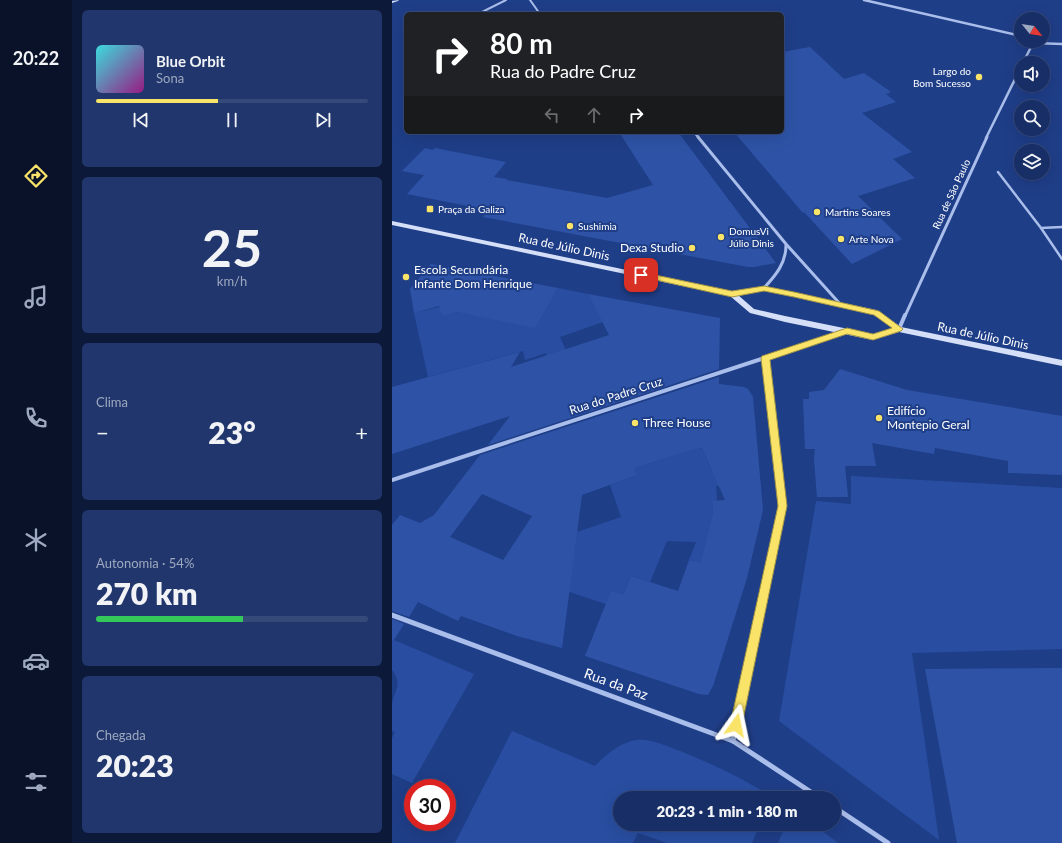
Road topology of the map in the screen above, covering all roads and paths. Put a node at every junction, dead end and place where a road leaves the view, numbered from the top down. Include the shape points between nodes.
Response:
1 (397, 0) edge
2 (506, 0) edge
3 (530, 0) edge
4 (864, 0) edge
5 (392, 2) edge
6 (482, 12) edge
7 (539, 12) edge
8 (1014, 34) edge
9 (1050, 43) edge
10 (1062, 44) edge
11 (1014, 81) edge
12 (696, 134) edge
13 (998, 172) dead end
14 (392, 223) edge
15 (1041, 228) junction
16 (1062, 228) edge
17 (786, 244) junction
18 (1062, 259) edge
19 (764, 288) junction
20 (732, 294) junction
21 (842, 306) junction
22 (899, 329) junction
23 (847, 331) junction
24 (765, 358) junction
25 (1062, 363) edge
26 (392, 480) edge
27 (392, 615) edge
28 (733, 741) junction
29 (809, 791) edge
30 (841, 812) edge
31 (888, 843) edge

1 - 5 main road
2 - 6 lane
3 - 7 lane
4 - 8 street
9 - 10 street
11 - 22 street, Rua de São Paulo
12 - 17 street
13 - 15 lane
14 - 20 main road, Rua de Júlio Dinis
15 - 16 street
15 - 18 lane
17 - 19 street via 787,256 780,271
17 - 21 street
19 - 20 main road, Rua de Júlio Dinis
19 - 21 main road, Rua de Júlio Dinis
20 - 23 main road, Rua de Júlio Dinis via 752,311
21 - 22 main road, Rua de Júlio Dinis via 876,313
22 - 23 main road, Rua de Júlio Dinis via 873,337
22 - 25 main road, Rua de Júlio Dinis
23 - 24 street, Rua do Padre Cruz
24 - 26 street, Rua do Padre Cruz
24 - 28 street via 782,506
27 - 28 street, Rua da Paz
28 - 29 street, Rua da Paz
30 - 31 street

